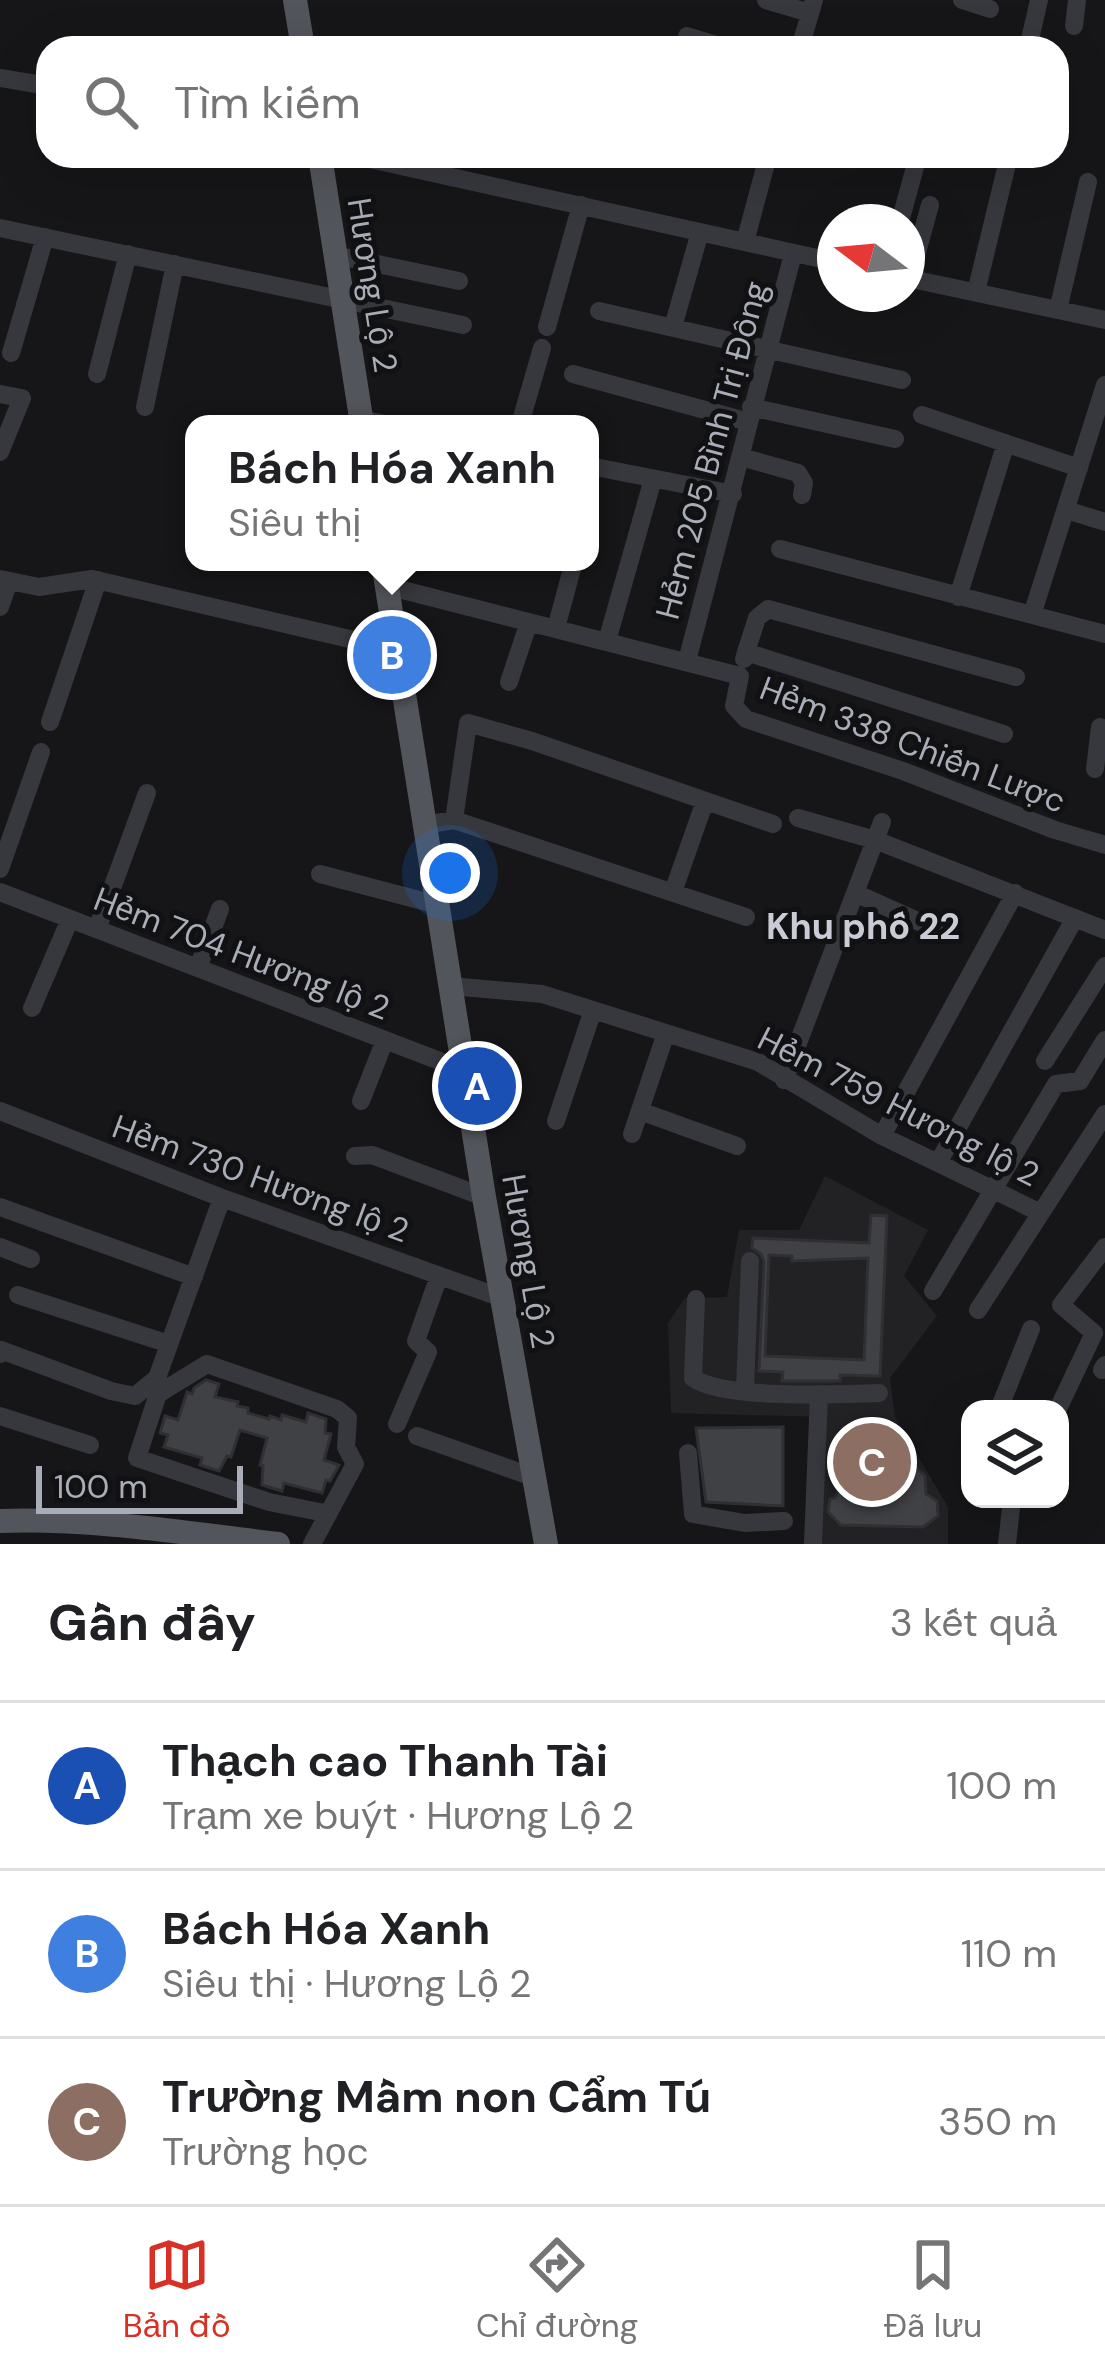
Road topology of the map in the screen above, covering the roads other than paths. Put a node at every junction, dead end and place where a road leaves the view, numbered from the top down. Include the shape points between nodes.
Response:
1 (296, 0) edge
2 (766, 0) edge
3 (962, 0) edge
4 (1039, 0) edge
5 (1077, 0) edge
6 (812, 6) edge
7 (990, 9) dead end
8 (1074, 26) dead end
9 (301, 36) edge
10 (803, 36) edge
11 (1031, 36) edge
12 (0, 78) edge
13 (36, 84) edge
14 (322, 168) edge
15 (410, 168) edge
16 (765, 168) edge
17 (915, 168) edge
18 (1006, 168) edge
19 (1088, 182) dead end
20 (905, 204) edge
21 (581, 206) junction
22 (930, 206) dead end
23 (925, 223) edge
24 (0, 228) edge
25 (700, 232) junction
26 (45, 237) junction
27 (745, 242) junction
28 (128, 254) junction
29 (793, 254) junction
30 (334, 256) junction
31 (817, 259) edge
32 (175, 264) junction
33 (458, 281) dead end
34 (925, 281) edge
35 (976, 292) junction
36 (341, 300) junction
37 (1058, 310) junction
38 (599, 311) dead end
39 (1105, 320) edge
40 (463, 325) dead end
41 (547, 327) dead end
42 (673, 327) junction
43 (768, 347) junction
44 (542, 348) dead end
45 (11, 353) dead end
46 (97, 374) dead end
47 (573, 374) dead end
48 (902, 380) dead end
49 (1105, 385) edge
50 (0, 394) edge
51 (145, 407) dead end
52 (750, 414) junction
53 (367, 415) edge
54 (523, 415) edge
55 (922, 415) dead end
56 (1099, 423) edge
57 (895, 439) dead end
58 (1006, 443) junction
59 (0, 452) edge
60 (741, 457) junction
61 (599, 468) edge
62 (1079, 468) junction
63 (652, 479) junction
64 (733, 494) junction
65 (802, 495) dead end
66 (1066, 510) junction
67 (1105, 522) edge
68 (780, 549) dead end
69 (571, 571) edge
70 (385, 574) edge
71 (5, 580) edge
72 (98, 580) junction
73 (958, 597) junction
74 (0, 607) edge
75 (1032, 615) junction
76 (529, 622) junction
77 (556, 628) junction
78 (1105, 634) edge
79 (607, 641) junction
80 (397, 650) junction
81 (746, 652) junction
82 (687, 661) junction
83 (740, 676) junction
84 (1016, 677) dead end
85 (509, 682) dead end
86 (50, 722) dead end
87 (1100, 727) dead end
88 (1004, 734) dead end
89 (40, 752) dead end
90 (1100, 772) edge
91 (1076, 780) dead end
92 (146, 793) dead end
93 (705, 801) junction
94 (798, 818) dead end
95 (454, 820) junction
96 (773, 824) dead end
97 (424, 825) junction
98 (879, 831) junction
99 (1105, 845) edge
100 (0, 868) edge
101 (320, 874) dead end
102 (0, 892) edge
103 (673, 892) junction
104 (855, 892) junction
105 (1015, 892) junction
106 (438, 905) junction
107 (220, 909) dead end
108 (746, 917) dead end
109 (1075, 918) junction
110 (70, 919) junction
111 (97, 929) junction
112 (1105, 930) edge
113 (942, 932) dead end
114 (1105, 966) edge
115 (198, 968) junction
116 (451, 986) junction
117 (32, 1008) dead end
118 (593, 1010) junction
119 (666, 1033) junction
120 (385, 1040) junction
121 (1105, 1040) edge
122 (1045, 1061) dead end
123 (463, 1070) junction
124 (784, 1080) junction
125 (361, 1101) dead end
126 (0, 1111) edge
127 (640, 1111) junction
128 (556, 1121) dead end
129 (1102, 1124) edge
130 (632, 1134) dead end
131 (882, 1136) junction
132 (737, 1146) dead end
133 (356, 1156) dead end
134 (938, 1162) junction
135 (993, 1191) junction
136 (484, 1197) junction
137 (222, 1198) junction
138 (0, 1207) edge
139 (1041, 1213) junction
140 (0, 1247) edge
141 (1105, 1247) edge
142 (31, 1259) dead end
143 (750, 1261) dead end
144 (439, 1276) junction
145 (194, 1277) junction
146 (933, 1291) dead end
147 (18, 1294) dead end
148 (502, 1298) junction
149 (696, 1299) dead end
150 (978, 1310) dead end
151 (1031, 1329) dead end
152 (1099, 1335) edge
153 (169, 1344) junction
154 (0, 1354) edge
155 (745, 1390) junction
156 (879, 1393) dead end
157 (819, 1394) junction
158 (1002, 1400) edge
159 (1063, 1400) edge
160 (0, 1416) edge
161 (397, 1424) dead end
162 (417, 1436) dead end
163 (90, 1445) dead end
164 (688, 1454) dead end
165 (533, 1477) junction
166 (269, 1502) junction
167 (1011, 1508) edge
168 (326, 1514) junction
169 (784, 1521) dead end
170 (745, 1523) junction
171 (1, 1528) edge
172 (274, 1544) edge
173 (312, 1544) edge
174 (546, 1544) edge
175 (745, 1544) edge
176 (813, 1544) edge
177 (1007, 1544) edge

1 - 9 main road
2 - 6 street
3 - 7 street
4 - 11 street
5 - 8 street
6 - 10 street
12 - 13 street
14 - 30 main road, Hương Lộ 2
15 - 21 street
16 - 27 street
17 - 20 street
18 - 35 street
19 - 37 street
21 - 25 street
21 - 41 street
22 - 23 street
24 - 26 street
25 - 27 street
25 - 42 street
26 - 28 street
26 - 45 street
27 - 29 street
28 - 32 street
28 - 46 street
29 - 31 street
29 - 43 street, Hẻm 205 Bình Trị Đông
30 - 33 street
30 - 36 main road, Hương Lộ 2
32 - 36 street
32 - 51 street
34 - 35 street
35 - 37 street
36 - 40 street
36 - 53 main road, Hương Lộ 2
37 - 39 street
38 - 42 street
42 - 43 street
43 - 48 street
43 - 52 street, Hẻm 205 Bình Trị Đông
44 - 54 street
47 - 52 street
49 - 56 street
50 - 59 street via 22,398
52 - 57 street
52 - 60 street, Hẻm 205 Bình Trị Đông
55 - 58 street
56 - 62 street
58 - 62 street
58 - 73 street
60 - 64 street, Hẻm 205 Bình Trị Đông
60 - 65 street via 797,473
61 - 63 street
62 - 66 street
63 - 64 street
63 - 79 street
64 - 82 street, Hẻm 205 Bình Trị Đông
66 - 67 street
66 - 75 street
68 - 73 street
69 - 77 street
70 - 76 street, Hẻm 338 Chiến Lược
70 - 80 main road, Hương Lộ 2
71 - 72 street
71 - 74 street
72 - 80 street
72 - 86 street
73 - 75 street
75 - 78 street
76 - 77 street, Hẻm 338 Chiến Lược
76 - 85 street
77 - 79 street, Hẻm 338 Chiến Lược
79 - 82 street, Hẻm 338 Chiến Lược
80 - 97 main road, Hương Lộ 2
81 - 83 street
81 - 84 street via 757,617 768,609
81 - 88 street
82 - 83 street, Hẻm 338 Chiến Lược
83 - 99 street, Hẻm 338 Chiến Lược via 734,706 746,719
87 - 90 street
89 - 100 street
90 - 91 street via 1083,771
92 - 111 street
93 - 95 street via 468,723
93 - 96 street
93 - 103 street
94 - 98 street
95 - 97 street
95 - 103 street
97 - 106 main road, Hương Lộ 2
98 - 104 street
98 - 105 street
101 - 106 street
102 - 110 street, Hẻm 704 Hương lộ 2
103 - 108 street
104 - 113 street
104 - 124 street
105 - 109 street
105 - 131 street
106 - 116 main road, Hương Lộ 2
107 - 115 street
109 - 112 street
109 - 134 street
110 - 111 street, Hẻm 704 Hương lộ 2
110 - 117 street
111 - 115 street, Hẻm 704 Hương lộ 2
114 - 122 street
115 - 120 street, Hẻm 704 Hương lộ 2
116 - 118 street, Hẻm 759 Hương lộ 2 via 542,994
116 - 123 main road, Hương Lộ 2
118 - 119 street, Hẻm 759 Hương lộ 2
118 - 128 street
119 - 124 street, Hẻm 759 Hương lộ 2 via 758,1062
119 - 127 street
120 - 123 street, Hẻm 704 Hương lộ 2
120 - 125 street
121 - 135 street via 1080,1081 1056,1084
123 - 136 main road, Hương Lộ 2
124 - 131 street, Hẻm 759 Hương lộ 2
126 - 137 street, Hẻm 730 Hương lộ 2
127 - 130 street
127 - 132 street
129 - 139 street
131 - 134 street, Hẻm 759 Hương lộ 2
133 - 136 street
134 - 135 street, Hẻm 759 Hương lộ 2
135 - 139 street, Hẻm 759 Hương lộ 2
135 - 146 street
136 - 148 main road, Hương Lộ 2
137 - 144 street, Hẻm 730 Hương lộ 2
137 - 145 street
138 - 145 street
139 - 150 street
140 - 142 street
141 - 152 street via 1061,1305
143 - 155 street
144 - 148 street, Hẻm 730 Hương lộ 2
144 - 161 street via 416,1341 428,1352
145 - 153 street
147 - 153 street
148 - 165 main road, Hương Lộ 2
149 - 155 street via 692,1378
151 - 158 street
152 - 159 street
153 - 154 street via 157,1378 135,1396
155 - 157 street
156 - 157 street
157 - 176 street
160 - 163 street
162 - 165 street
164 - 170 street via 693,1514
165 - 174 main road, Hương Lộ 2
166 - 168 street
166 - 168 street via 137,1458 158,1394 207,1364 337,1408 348,1418 346,1447 355,1464
166 - 172 street
167 - 177 street
168 - 173 street
169 - 170 street
170 - 175 street
171 - 172 main road via 55,1519

